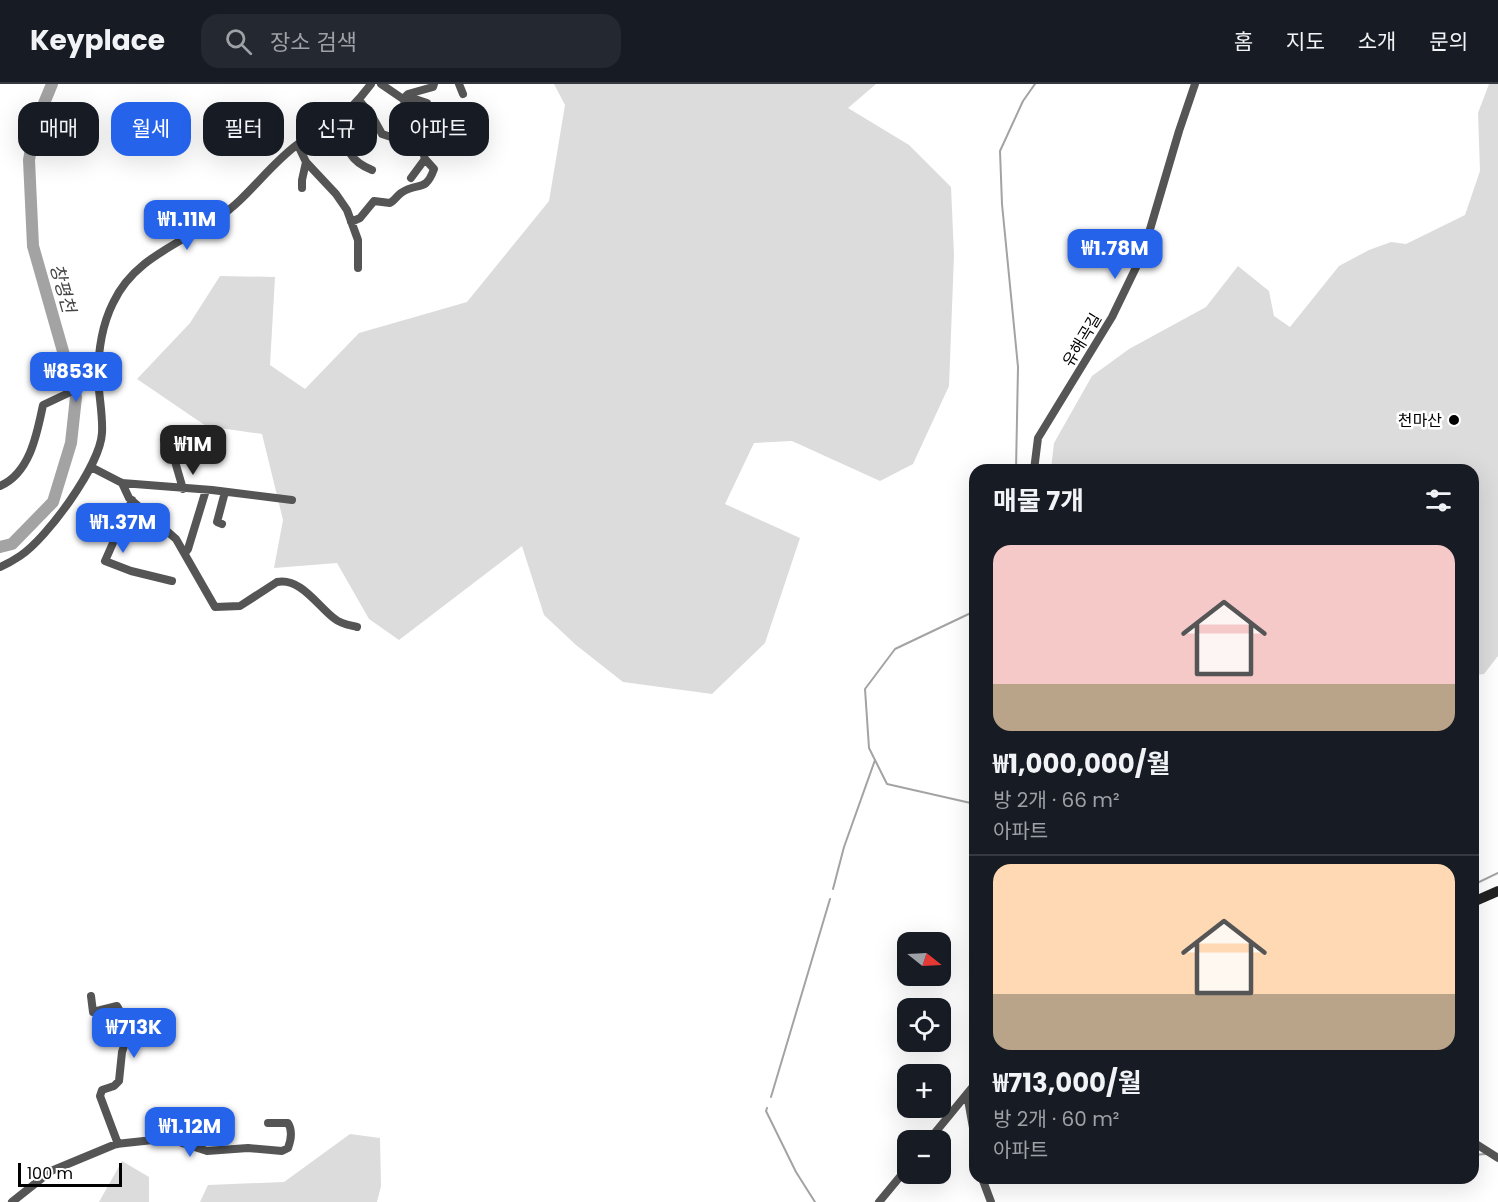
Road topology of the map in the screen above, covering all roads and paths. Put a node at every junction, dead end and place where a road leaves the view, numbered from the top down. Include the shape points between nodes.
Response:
1 (371, 84) edge
2 (381, 84) edge
3 (434, 84) edge
4 (459, 84) edge
5 (1195, 84) edge
6 (463, 94) dead end
7 (403, 99) junction
8 (359, 100) junction
9 (357, 102) edge
10 (425, 102) edge
11 (389, 136) edge
12 (296, 146) edge
13 (303, 156) edge
14 (353, 156) edge
15 (425, 159) junction
16 (306, 162) junction
17 (372, 170) dead end
18 (411, 178) dead end
19 (303, 188) dead end
20 (351, 222) junction
21 (358, 268) dead end
22 (98, 379) junction
23 (164, 440) dead end
24 (1035, 464) edge
25 (91, 467) junction
26 (122, 483) junction
27 (0, 486) edge
28 (183, 489) junction
29 (207, 490) junction
30 (225, 492) junction
31 (132, 500) junction
32 (292, 500) dead end
33 (222, 524) dead end
34 (185, 552) junction
35 (0, 567) edge
36 (171, 581) dead end
37 (357, 627) dead end
38 (1498, 891) edge
39 (1479, 899) edge
40 (91, 996) dead end
41 (969, 1091) edge
42 (967, 1094) junction
43 (969, 1104) edge
44 (267, 1123) dead end
45 (937, 1130) edge
46 (118, 1144) junction
47 (1479, 1146) edge
48 (1498, 1158) edge
49 (897, 1180) edge
50 (984, 1184) edge
51 (12, 1202) edge
52 (879, 1202) edge
53 (991, 1202) edge

1 - 8 street
2 - 7 street
3 - 7 street
4 - 6 street
5 - 24 street, 유해곡길 via 1143,253 1112,317 1038,438
7 - 10 street
7 - 15 street
8 - 9 street
8 - 11 street via 382,134
12 - 22 street via 218,218 153,255 124,285 106,323
13 - 16 street
14 - 17 street
15 - 18 street
15 - 20 street via 434,170 430,181 400,194 390,203 374,201 360,218
16 - 19 street
16 - 20 street via 336,194
20 - 21 street via 358,240
22 - 25 street via 102,436
22 - 27 street via 43,405 27,460 11,481
23 - 28 street
25 - 26 street
25 - 35 street via 46,530 21,556
26 - 28 street
26 - 31 street
28 - 29 street
29 - 30 street
29 - 34 street
30 - 32 street
30 - 33 street via 217,522
31 - 34 street via 169,532
31 - 36 street via 105,561
34 - 37 street via 215,608 240,606 284,581 312,596 336,620
38 - 39 street
40 - 46 street via 93,1012 117,1006 128,1025 119,1081 102,1090 100,1096
41 - 42 street
42 - 43 street
42 - 45 street
44 - 46 street via 288,1123 288,1148 207,1150 176,1141 153,1140
46 - 51 street via 51,1171
47 - 48 street
49 - 52 street
50 - 53 street

